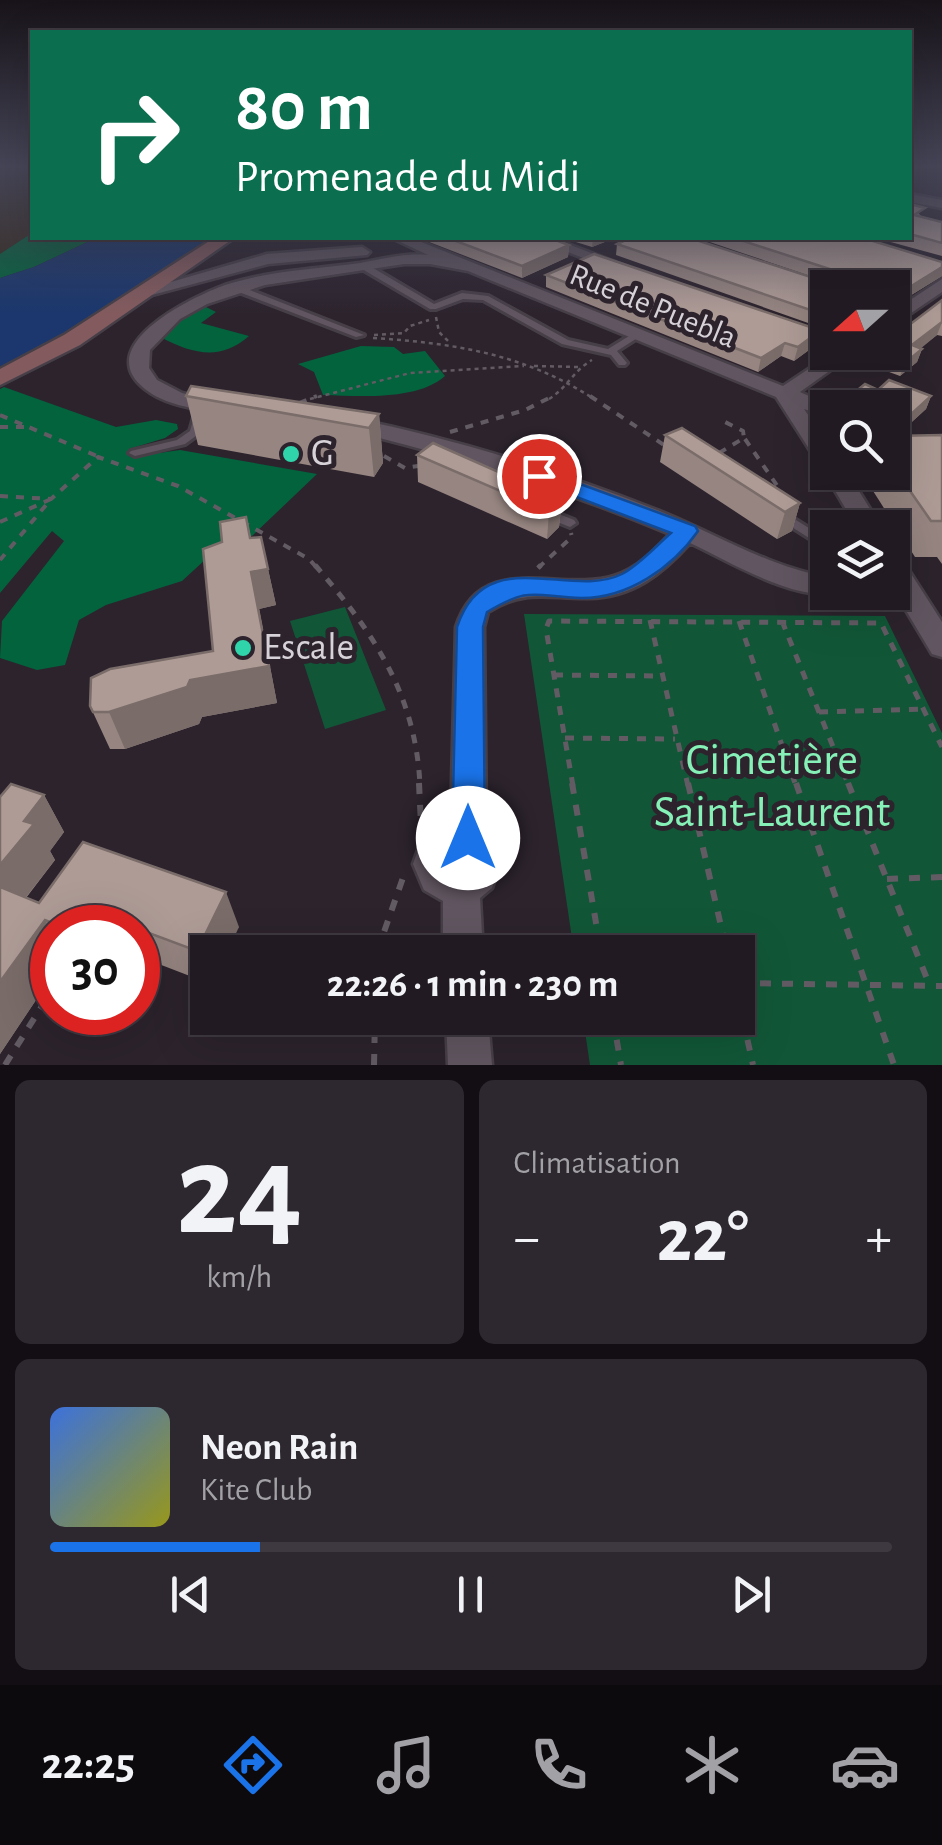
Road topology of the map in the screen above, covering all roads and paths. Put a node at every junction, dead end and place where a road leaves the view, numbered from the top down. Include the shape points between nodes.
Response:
1 (222, 240) edge
2 (402, 240) edge
3 (543, 240) edge
4 (620, 244) edge
5 (422, 255) junction
6 (584, 260) junction
7 (365, 266) junction
8 (646, 276) edge
9 (543, 278) edge
10 (942, 284) edge
11 (234, 288) junction
12 (521, 288) junction
13 (148, 291) junction
14 (910, 305) edge
15 (437, 311) junction
16 (359, 335) junction
17 (637, 336) junction
18 (450, 343) junction
19 (611, 352) junction
20 (622, 363) dead end
21 (532, 366) junction
22 (579, 368) junction
23 (820, 370) edge
24 (0, 378) edge
25 (571, 384) junction
26 (784, 394) junction
27 (810, 403) edge
28 (294, 406) edge
29 (238, 409) edge
30 (0, 415) edge
31 (200, 415) junction
32 (325, 419) edge
33 (725, 422) dead end
34 (0, 427) edge
35 (28, 427) junction
36 (214, 429) edge
37 (810, 434) edge
38 (744, 438) junction
39 (669, 448) edge
40 (429, 450) junction
41 (135, 453) dead end
42 (384, 456) dead end
43 (716, 456) edge
44 (98, 457) junction
45 (0, 496) edge
46 (51, 499) junction
47 (762, 502) edge
48 (527, 505) edge
49 (791, 521) junction
50 (0, 522) edge
51 (570, 523) joint
52 (687, 531) junction
53 (810, 534) edge
54 (0, 560) edge
55 (810, 582) edge
56 (532, 584) junction
57 (910, 596) edge
58 (650, 620) junction
59 (739, 621) junction
60 (782, 622) junction
61 (942, 646) edge
62 (554, 675) junction
63 (663, 676) junction
64 (924, 709) junction
65 (819, 712) junction
66 (565, 738) junction
67 (677, 739) junction
68 (942, 747) edge
69 (416, 839) dead end
70 (406, 868) dead end
71 (942, 877) edge
72 (886, 878) junction
73 (383, 935) edge
74 (462, 935) edge
75 (599, 935) edge
76 (723, 935) edge
77 (755, 984) edge
78 (866, 986) junction
79 (930, 986) junction
80 (942, 986) edge
81 (30, 1025) edge
82 (375, 1035) edge
83 (468, 1035) edge
84 (615, 1035) edge
85 (746, 1035) edge
86 (5, 1065) edge
87 (374, 1065) edge
88 (470, 1065) edge
89 (621, 1065) edge
90 (753, 1065) edge
91 (894, 1065) edge

1 - 13 street
2 - 5 street, Rue de Puebla
3 - 6 street
4 - 6 street
5 - 7 street
5 - 12 street, Rue de Puebla
5 - 13 street via 294,256
6 - 8 street
7 - 11 street
7 - 15 lane
9 - 12 street
10 - 14 street
11 - 16 lane
11 - 31 street via 175,311 141,346 138,359 150,382
12 - 17 street, Rue de Puebla
13 - 24 street
15 - 16 path via 404,333
15 - 18 path via 440,332
15 - 19 lane via 462,296 485,298 566,342
16 - 18 path
17 - 19 lane
17 - 26 street, Rue de Puebla
18 - 21 path
19 - 20 lane
19 - 22 path
21 - 22 path
21 - 25 path
21 - 28 path via 432,367 349,384
22 - 25 path
23 - 26 street
25 - 39 path
25 - 40 path
26 - 27 street, Rue de Puebla
26 - 37 street
29 - 31 street
30 - 35 path
31 - 36 lane
31 - 41 lane via 195,432 181,442
32 - 40 street
33 - 38 path
34 - 35 path
35 - 44 path
38 - 43 path
38 - 49 path via 784,492
40 - 42 path via 405,468
40 - 52 street via 578,489
44 - 46 path
44 - 69 path via 178,486 264,531 309,559 358,616 404,693 418,746
45 - 46 path
46 - 50 path
46 - 54 path
47 - 49 lane
48 - 51 lane
49 - 53 lane
51 - 56 path via 572,537 533,572
52 - 55 street
52 - 56 street via 629,582 585,590
56 - 74 street via 490,596 476,608 470,627 468,838 440,841 430,862 443,883 461,886
57 - 61 street
58 - 59 path
58 - 62 path via 549,621
58 - 63 path
59 - 60 path
59 - 78 path
60 - 64 path via 882,624
60 - 65 path
62 - 63 path
62 - 66 path
63 - 67 path
64 - 65 path
64 - 68 path
65 - 72 path
66 - 67 path
66 - 75 path
67 - 76 path
70 - 73 path
71 - 72 path
72 - 79 path
77 - 78 path
78 - 79 path
78 - 91 path
79 - 80 path
81 - 86 path
82 - 87 path
83 - 88 street
84 - 89 path
85 - 90 path

